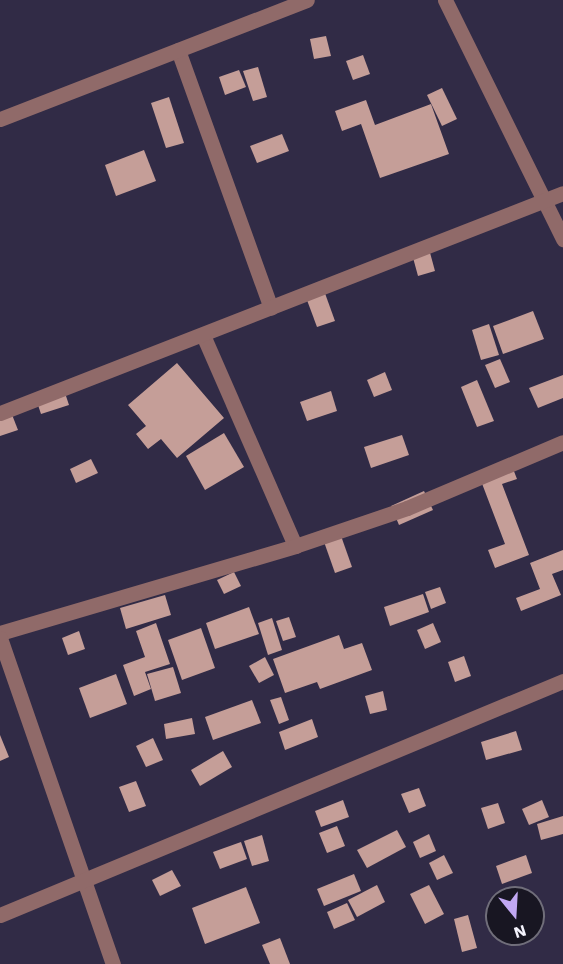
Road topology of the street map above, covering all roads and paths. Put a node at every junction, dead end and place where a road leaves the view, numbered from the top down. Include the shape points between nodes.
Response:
1 (307, 0) edge
2 (445, 0) edge
3 (178, 50) junction
4 (0, 118) edge
5 (563, 193) edge
6 (546, 199) junction
7 (563, 239) edge
8 (271, 308) junction
9 (203, 335) junction
10 (0, 413) edge
11 (563, 442) edge
12 (295, 546) junction
13 (0, 633) edge
14 (0, 638) edge
15 (563, 681) edge
16 (87, 881) junction
17 (0, 915) edge
18 (113, 964) edge

1 - 3 street
2 - 6 street
3 - 4 street
3 - 8 street
5 - 6 street
6 - 7 street
6 - 8 street
8 - 9 street
9 - 10 street
9 - 12 street
11 - 12 street via 407,508
12 - 13 street
14 - 16 street
15 - 16 street
16 - 17 street
16 - 18 street

